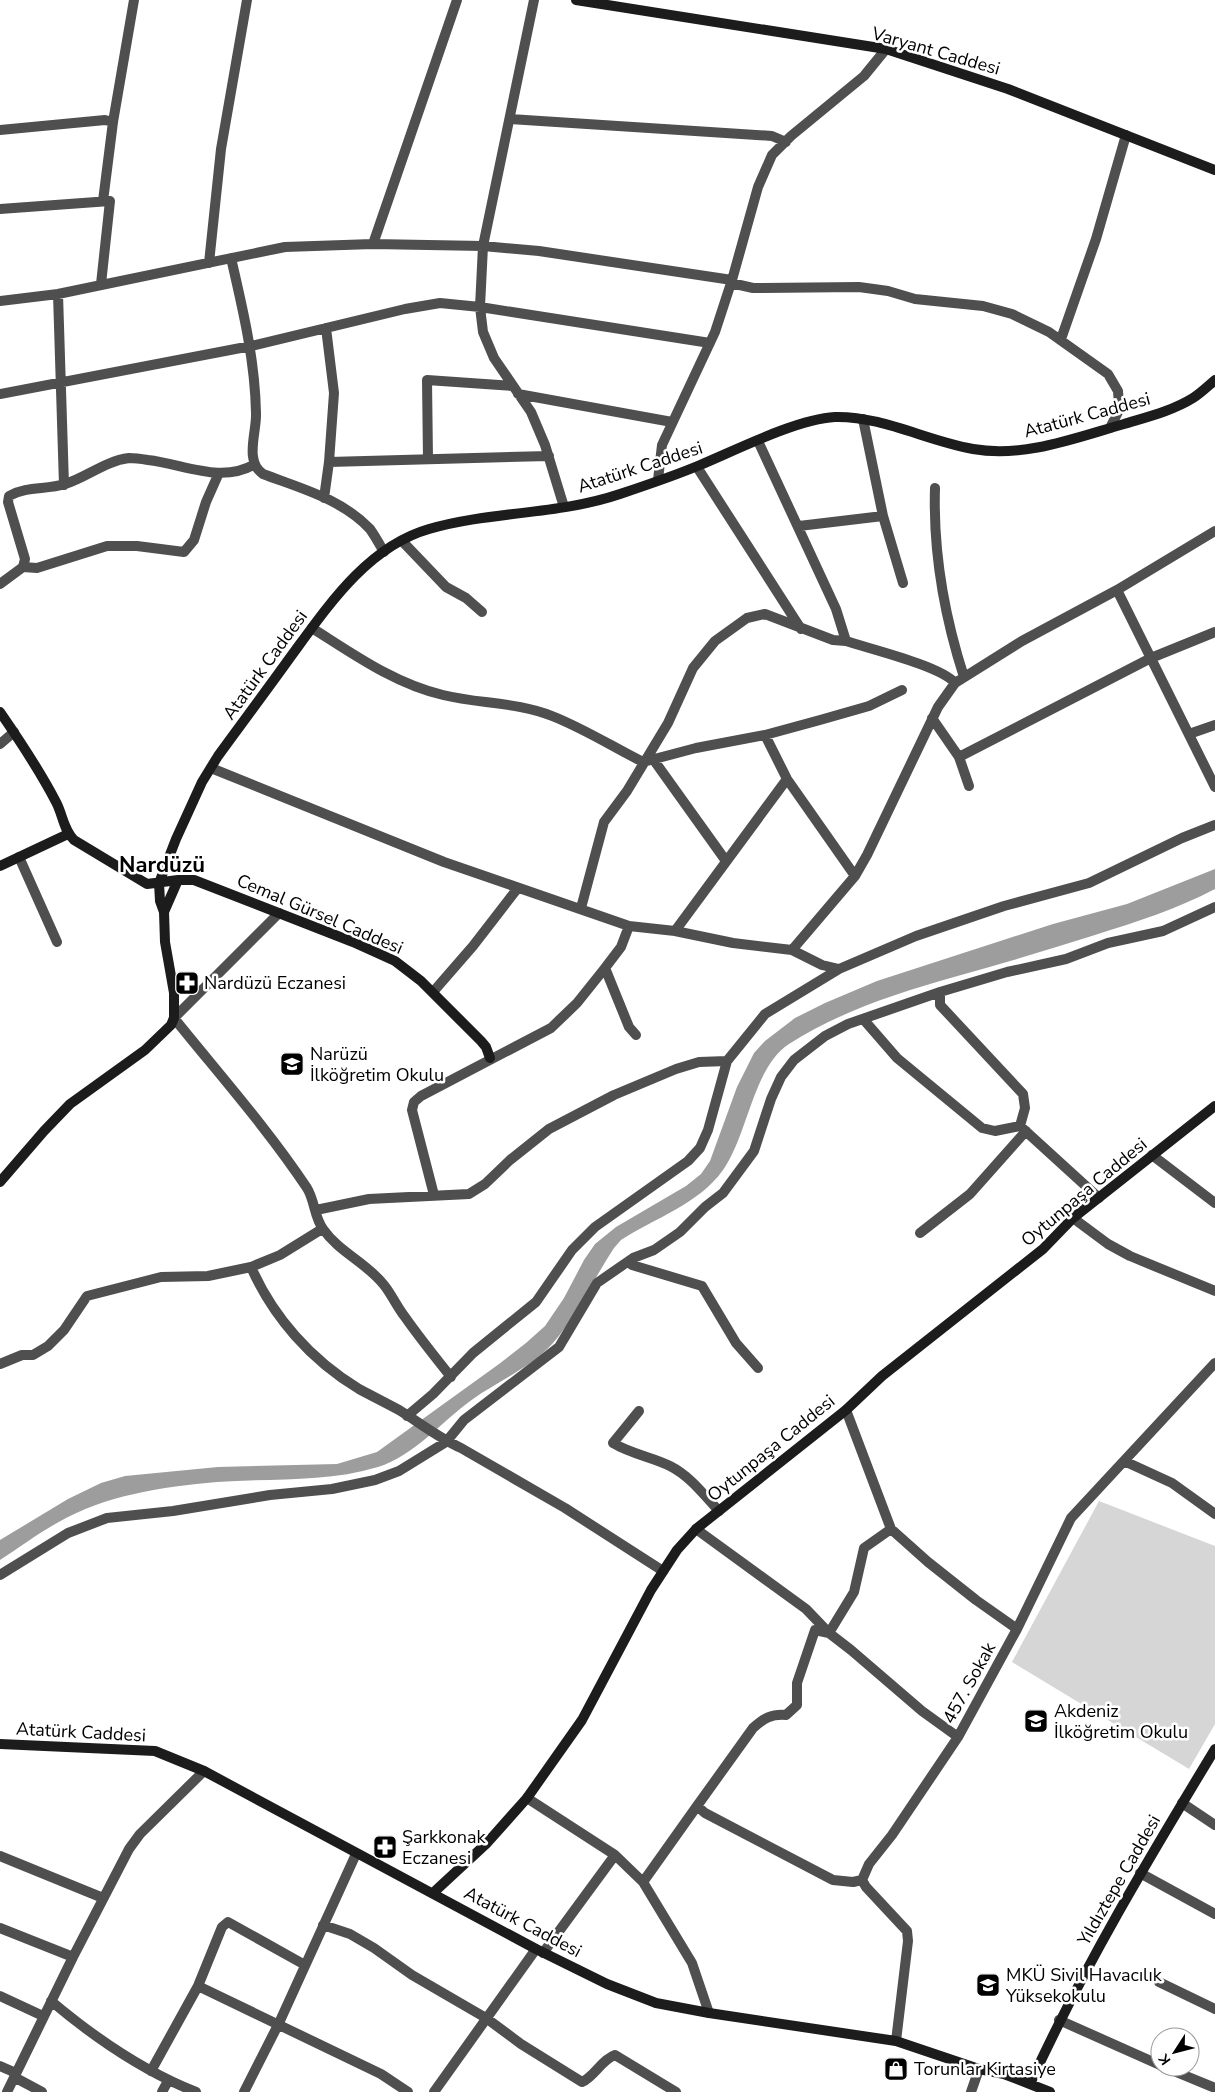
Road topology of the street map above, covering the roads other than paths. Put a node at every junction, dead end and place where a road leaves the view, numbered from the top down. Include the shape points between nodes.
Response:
1 (134, 0) edge
2 (248, 0) edge
3 (457, 0) edge
4 (534, 0) edge
5 (576, 0) edge
6 (886, 50) junction
7 (510, 118) junction
8 (113, 122) junction
9 (0, 130) edge
10 (1126, 135) junction
11 (786, 142) junction
12 (1215, 170) edge
13 (103, 201) junction
14 (0, 209) edge
15 (373, 244) junction
16 (483, 246) junction
17 (231, 258) junction
18 (209, 263) junction
19 (732, 282) junction
20 (101, 284) junction
21 (58, 294) junction
22 (0, 301) edge
23 (480, 307) junction
24 (326, 328) junction
25 (1061, 339) junction
26 (710, 342) junction
27 (251, 346) junction
28 (1215, 380) edge
29 (60, 381) junction
30 (515, 390) junction
31 (0, 394) edge
32 (863, 419) junction
33 (672, 422) junction
34 (1110, 428) junction
35 (758, 441) junction
36 (549, 456) junction
37 (428, 459) junction
38 (329, 462) junction
39 (255, 464) junction
40 (697, 467) junction
41 (218, 475) junction
42 (658, 480) junction
43 (64, 485) junction
44 (935, 488) dead end
45 (5, 498) edge
46 (324, 498) junction
47 (564, 507) junction
48 (883, 516) junction
49 (799, 526) junction
50 (1215, 531) edge
51 (402, 541) junction
52 (384, 552) junction
53 (23, 567) junction
54 (903, 583) dead end
55 (0, 584) edge
56 (1117, 590) junction
57 (482, 612) dead end
58 (312, 628) junction
59 (801, 628) junction
60 (1215, 632) edge
61 (846, 641) junction
62 (1151, 658) junction
63 (959, 680) junction
64 (902, 690) dead end
65 (0, 712) edge
66 (932, 718) junction
67 (1215, 725) edge
68 (14, 732) junction
69 (1189, 734) junction
70 (764, 735) junction
71 (0, 744) edge
72 (959, 757) junction
73 (648, 760) junction
74 (211, 768) junction
75 (787, 779) junction
76 (969, 786) dead end
77 (1215, 787) edge
78 (1215, 825) edge
79 (68, 834) junction
80 (19, 857) junction
81 (726, 861) junction
82 (0, 866) edge
83 (855, 876) junction
84 (178, 880) junction
85 (159, 883) junction
86 (517, 889) junction
87 (1215, 907) edge
88 (581, 908) junction
89 (164, 912) junction
90 (280, 913) junction
91 (629, 926) junction
92 (675, 931) junction
93 (57, 942) dead end
94 (792, 950) junction
95 (605, 968) junction
96 (839, 969) junction
97 (433, 992) junction
98 (940, 992) junction
99 (174, 1018) junction
100 (864, 1020) junction
101 (636, 1035) dead end
102 (490, 1058) junction
103 (727, 1061) junction
104 (1215, 1106) edge
105 (1023, 1128) junction
106 (1152, 1155) junction
107 (0, 1182) edge
108 (434, 1195) junction
109 (1098, 1198) junction
110 (1215, 1203) edge
111 (316, 1210) junction
112 (1073, 1218) junction
113 (322, 1228) junction
114 (920, 1233) dead end
115 (633, 1258) junction
116 (251, 1267) junction
117 (1215, 1290) edge
118 (0, 1364) edge
119 (1214, 1367) edge
120 (758, 1368) dead end
121 (451, 1377) junction
122 (846, 1410) junction
123 (639, 1411) dead end
124 (408, 1416) junction
125 (446, 1442) junction
126 (1124, 1461) junction
127 (718, 1511) junction
128 (1215, 1514) edge
129 (696, 1529) junction
130 (891, 1529) junction
131 (664, 1571) junction
132 (0, 1576) edge
133 (1017, 1629) junction
134 (829, 1633) junction
135 (958, 1737) junction
136 (0, 1744) edge
137 (1215, 1749) edge
138 (204, 1771) junction
139 (527, 1798) junction
140 (1182, 1803) junction
141 (697, 1806) junction
142 (1215, 1824) edge
143 (356, 1854) junction
144 (615, 1855) junction
145 (0, 1856) edge
146 (1140, 1873) junction
147 (862, 1880) junction
148 (643, 1882) junction
149 (433, 1893) junction
150 (103, 1898) junction
151 (1215, 1914) edge
152 (323, 1925) junction
153 (0, 1928) edge
154 (539, 1951) junction
155 (73, 1957) junction
156 (305, 1965) junction
157 (1160, 1982) dead end
158 (198, 1986) junction
159 (0, 1996) edge
160 (51, 2001) junction
161 (1215, 2009) edge
162 (709, 2013) junction
163 (43, 2016) junction
164 (486, 2018) junction
165 (1059, 2020) junction
166 (279, 2024) junction
167 (896, 2042) junction
168 (1150, 2061) edge
169 (0, 2066) edge
170 (979, 2069) junction
171 (151, 2070) junction
172 (15, 2075) junction
173 (1188, 2077) edge
174 (168, 2081) junction
175 (1030, 2084) junction
176 (1215, 2088) edge
177 (7, 2092) edge
178 (42, 2092) edge
179 (162, 2092) edge
180 (196, 2092) edge
181 (244, 2092) edge
182 (408, 2092) edge
183 (434, 2092) edge
184 (676, 2092) edge
185 (971, 2092) edge
186 (1050, 2092) edge
187 (1213, 2092) edge

1 - 8 street
2 - 18 street via 221,149
3 - 15 street
4 - 7 street
5 - 6 street, Varyant Caddesi
6 - 10 street, Varyant Caddesi via 1008,89
6 - 11 street via 864,76
7 - 11 street via 772,136
7 - 16 street
8 - 9 street via 105,120
8 - 13 street
10 - 12 street, Varyant Caddesi
10 - 25 street via 1096,239
11 - 19 street via 772,155 758,187
13 - 14 street
13 - 20 street via 110,201
15 - 16 street
15 - 17 street via 285,247
16 - 19 street via 539,251
16 - 23 street
17 - 18 street
17 - 27 street
18 - 20 street
19 - 25 street via 753,288 859,287 915,299 983,306 1025,319
19 - 26 street
20 - 21 street
21 - 22 street
21 - 29 street
23 - 24 street via 440,303
23 - 26 street
23 - 30 street via 483,332 494,358
24 - 27 street
24 - 38 street via 334,393
25 - 34 street via 1112,379 1118,391 1119,410
26 - 33 street
27 - 29 street
27 - 39 street via 256,415 252,456
28 - 34 street, Atatürk Caddesi via 1186,402
29 - 31 street
29 - 43 street
30 - 33 street
30 - 36 street via 531,412
30 - 37 street via 427,380
32 - 34 street, Atatürk Caddesi via 982,450 1032,449
32 - 35 street, Atatürk Caddesi via 832,417
32 - 48 street
33 - 42 street via 662,445
35 - 40 street, Atatürk Caddesi
35 - 49 street
36 - 37 street
36 - 47 street
37 - 38 street
38 - 46 street
39 - 41 street via 246,470
39 - 46 street via 263,474
40 - 42 street, Atatürk Caddesi
40 - 59 street
41 - 43 street via 129,458 107,464
41 - 53 street via 194,540 184,552 107,546 37,568
42 - 47 street, Atatürk Caddesi via 617,495
43 - 45 street via 20,490
44 - 63 street via 934,517 940,576
45 - 53 street via 24,559
46 - 52 street via 364,524
47 - 51 street, Atatürk Caddesi via 452,523
48 - 49 street
48 - 54 street
49 - 61 street via 836,609
50 - 56 street
51 - 52 street, Atatürk Caddesi
51 - 57 street via 446,586
52 - 58 street, Atatürk Caddesi via 350,581
53 - 55 street
56 - 62 street
56 - 63 street via 1022,641
58 - 73 street via 369,664 423,690 551,715
58 - 74 street, Atatürk Caddesi
59 - 61 street via 833,640
59 - 73 street via 765,614 747,618 716,641 693,668
60 - 62 street
61 - 63 street
62 - 69 street
62 - 72 street
63 - 66 street
64 - 70 street via 869,706
65 - 68 street
66 - 72 street
66 - 83 street
67 - 69 street
68 - 71 street
68 - 79 street via 58,804
69 - 77 street
70 - 73 street
70 - 75 street
72 - 76 street
73 - 81 street
73 - 88 street via 604,822
74 - 85 street, Atatürk Caddesi
74 - 86 street
75 - 81 street
75 - 83 street
78 - 96 street via 1089,883 1004,906 916,936
79 - 80 street
79 - 85 street via 142,882
80 - 82 street
80 - 93 street
81 - 92 street
83 - 94 street
84 - 85 street, Cemal Gürsel Caddesi
84 - 89 street
84 - 90 street, Cemal Gürsel Caddesi via 194,880
85 - 89 street
86 - 88 street
86 - 97 street
87 - 98 street via 1163,930
88 - 91 street
89 - 99 street
90 - 97 street, Cemal Gürsel Caddesi via 395,961
90 - 99 street
91 - 92 street
91 - 95 street via 621,947
92 - 94 street via 733,943
94 - 96 street via 822,965
95 - 101 street via 629,1027
95 - 102 street via 577,1003 551,1028
96 - 103 street via 766,1014
97 - 102 street, Cemal Gürsel Caddesi via 486,1047
98 - 100 street
98 - 105 street via 940,1005 1023,1094
99 - 107 street via 154,1042 58,1116
99 - 111 street via 276,1146 308,1190
100 - 105 street via 897,1058 982,1128 995,1131
100 - 115 street via 825,1036 794,1060 780,1077 754,1151 723,1193 680,1232 654,1250
102 - 108 street via 414,1102 412,1110
103 - 108 street via 698,1062 614,1095 549,1129 469,1194
103 - 121 street via 700,1148 688,1161 595,1227 572,1250 536,1302 473,1352
104 - 106 street, Oytunpaşa Caddesi
105 - 109 street
105 - 114 street via 970,1194
106 - 109 street, Oytunpaşa Caddesi
106 - 110 street
108 - 111 street via 369,1199
109 - 112 street, Oytunpaşa Caddesi
111 - 113 street
112 - 117 street via 1130,1256
112 - 122 street, Oytunpaşa Caddesi via 1043,1249 882,1376
113 - 116 street via 280,1255
113 - 121 street via 332,1241 364,1264 385,1285 404,1316
115 - 120 street via 632,1265 702,1286 736,1343
115 - 125 street via 597,1283 559,1347 464,1420
116 - 118 street via 208,1276 161,1277 87,1296 64,1330 48,1346 33,1355 22,1355
116 - 124 street via 277,1313 303,1347 358,1388
119 - 126 street, 457. Sokak
121 - 124 street
122 - 127 street, Oytunpaşa Caddesi
122 - 130 street
123 - 127 street via 612,1444 669,1465 686,1476
124 - 125 street
125 - 131 street via 565,1508
125 - 132 street via 399,1471 375,1480 332,1489 107,1518 68,1532
126 - 128 street via 1172,1483
126 - 133 street, 457. Sokak via 1071,1518
127 - 129 street, Oytunpaşa Caddesi
129 - 131 street, Oytunpaşa Caddesi
129 - 134 street via 806,1609
130 - 133 street via 941,1573
130 - 134 street via 864,1548 854,1592
131 - 139 street, Oytunpaşa Caddesi via 582,1720
133 - 135 street, 457. Sokak
134 - 135 street
134 - 141 street via 815,1630 797,1683 797,1705 786,1715 765,1718 753,1728
135 - 147 street, 457. Sokak via 869,1864
136 - 138 street, Atatürk Caddesi via 155,1752
137 - 140 street, Yıldıztepe Caddesi
138 - 143 street, Atatürk Caddesi
138 - 150 street via 140,1834
139 - 144 street
139 - 149 street, Oytunpaşa Caddesi via 487,1843
140 - 142 street
140 - 146 street, Yıldıztepe Caddesi
141 - 147 street via 833,1880
141 - 148 street
143 - 149 street, Atatürk Caddesi
143 - 152 street
144 - 148 street
144 - 154 street
145 - 150 street
146 - 151 street
146 - 165 street, Yıldıztepe Caddesi
147 - 167 street via 907,1931
148 - 162 street via 692,1963
149 - 154 street, Atatürk Caddesi
150 - 155 street
152 - 156 street
152 - 164 street via 350,1934
153 - 155 street
154 - 162 street, Atatürk Caddesi via 607,1984 656,2003
154 - 164 street
155 - 160 street
156 - 158 street via 228,1922 220,1932
156 - 166 street
157 - 161 street
158 - 166 street
158 - 171 street
159 - 163 street
160 - 163 street
160 - 171 street via 88,2032
162 - 167 street, Atatürk Caddesi
163 - 172 street
164 - 183 street
164 - 184 street via 582,2082 615,2055
165 - 168 street
165 - 175 street, Yıldıztepe Caddesi
166 - 181 street
166 - 182 street via 381,2074
167 - 170 street, Atatürk Caddesi
169 - 172 street
170 - 175 street, Atatürk Caddesi
170 - 185 street
171 - 174 street
172 - 177 street
172 - 178 street
173 - 176 street
174 - 179 street
174 - 180 street
175 - 186 street, Atatürk Caddesi
176 - 187 street

